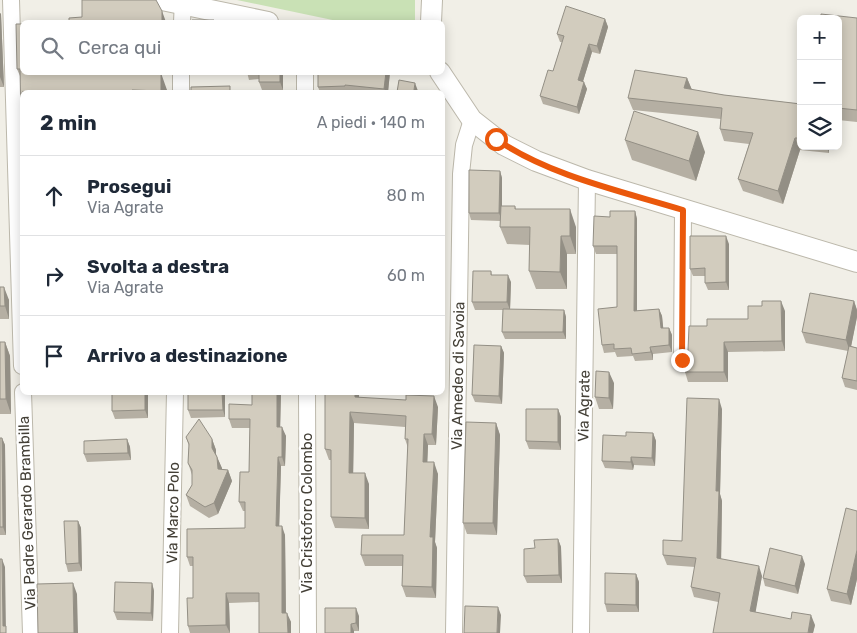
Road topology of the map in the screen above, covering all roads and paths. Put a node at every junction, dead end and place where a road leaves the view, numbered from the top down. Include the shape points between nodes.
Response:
1 (11, 0) edge
2 (162, 0) edge
3 (432, 0) edge
4 (183, 9) edge
5 (255, 20) edge
6 (432, 20) edge
7 (181, 75) edge
8 (305, 75) edge
9 (442, 75) edge
10 (181, 90) edge
11 (305, 90) edge
12 (472, 120) junction
13 (587, 180) junction
14 (683, 210) junction
15 (857, 262) edge
16 (20, 299) edge
17 (682, 360) dead end
18 (23, 395) edge
19 (175, 395) edge
20 (306, 395) edge
21 (31, 633) edge
22 (170, 633) edge
23 (308, 633) edge
24 (454, 633) edge
25 (581, 633) edge

1 - 16 street
2 - 4 street
3 - 6 street
4 - 5 street
7 - 10 street
8 - 11 street
9 - 12 street
12 - 13 street via 514,150 551,168
12 - 24 street, Via Amedeo di Savoia via 460,174
13 - 14 street
13 - 25 street, Via Agrate
14 - 15 street
14 - 17 street
18 - 21 street, Via Padre Gerardo Brambilla
19 - 22 street, Via Marco Polo
20 - 23 street, Via Cristoforo Colombo

